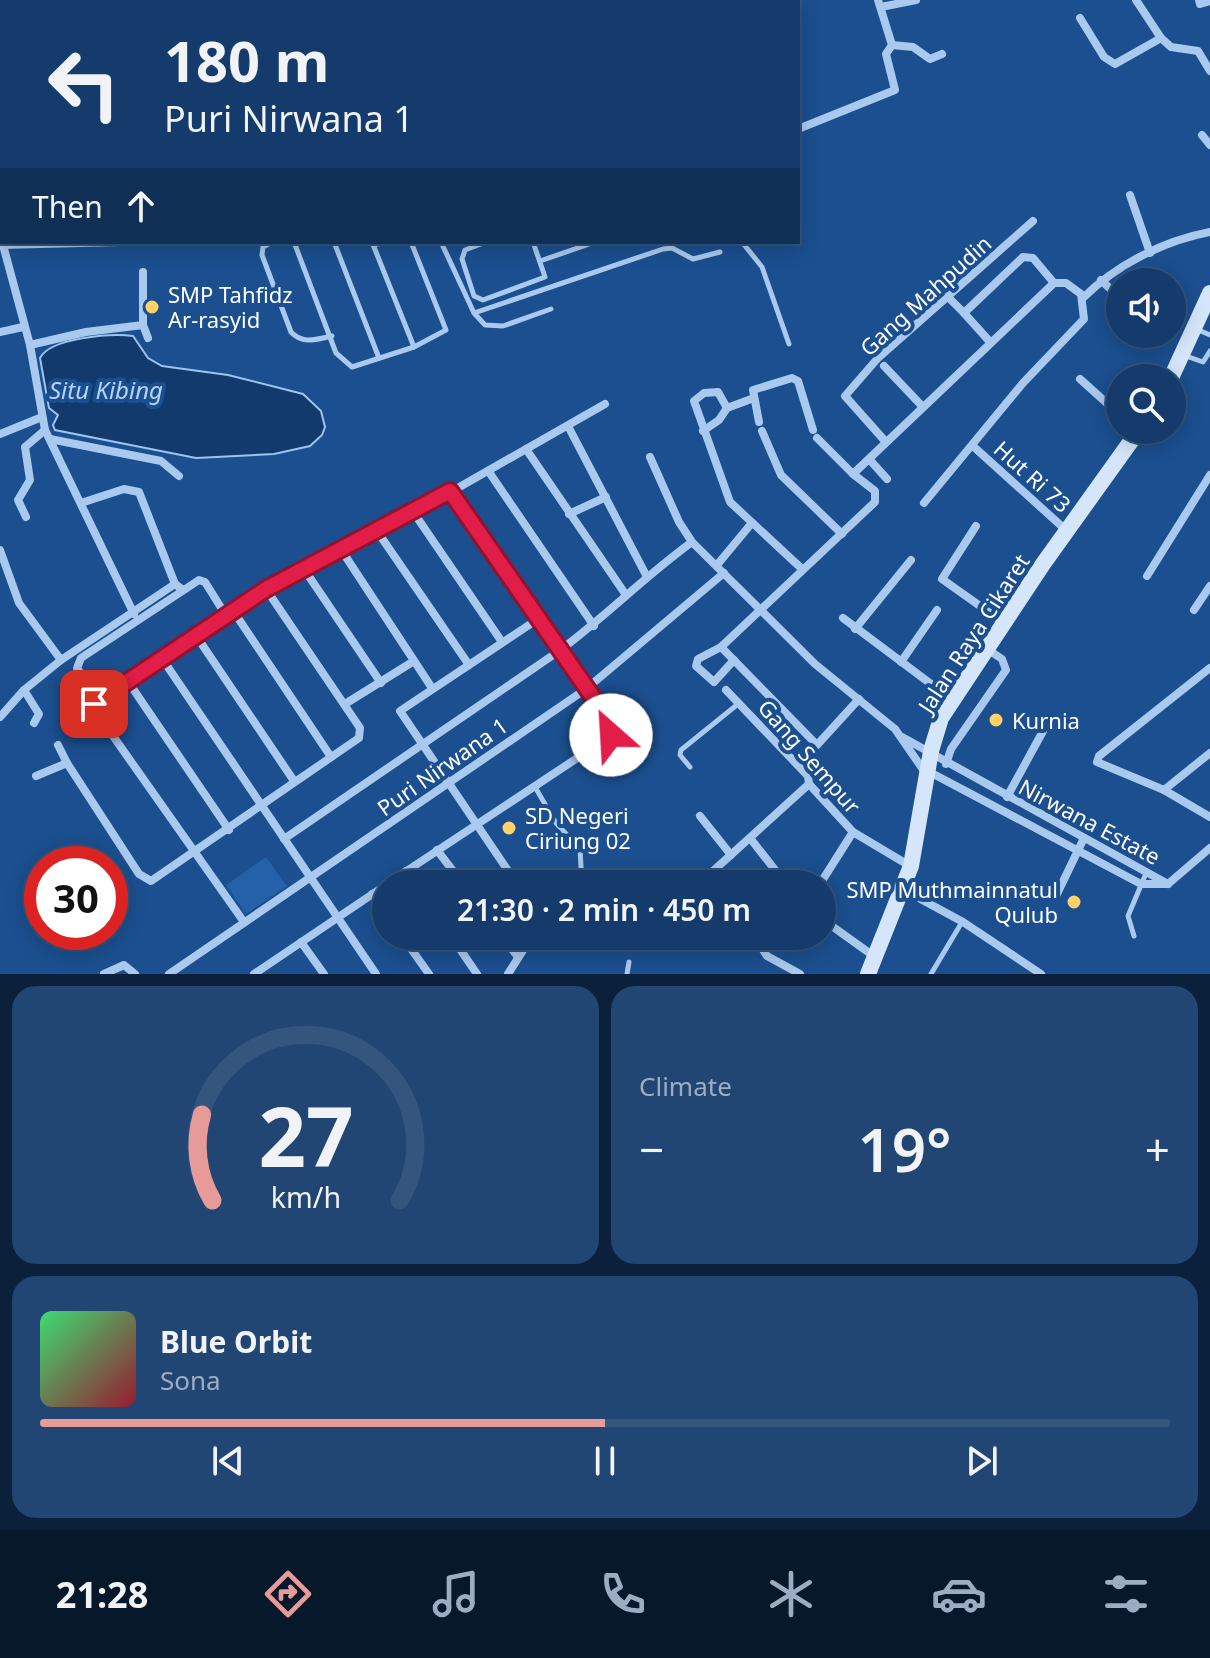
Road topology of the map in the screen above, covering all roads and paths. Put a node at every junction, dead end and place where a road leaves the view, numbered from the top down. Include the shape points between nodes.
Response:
1 (916, 0) edge
2 (1136, 0) edge
3 (1199, 0) edge
4 (1210, 1) edge
5 (880, 3) edge
6 (1080, 18) dead end
7 (1161, 38) junction
8 (892, 45) junction
9 (942, 54) dead end
10 (1210, 71) edge
11 (800, 128) edge
12 (1202, 135) dead end
13 (1210, 145) edge
14 (1130, 195) dead end
15 (1033, 221) dead end
16 (1210, 232) edge
17 (41, 244) edge
18 (268, 244) edge
19 (295, 244) edge
20 (335, 244) edge
21 (372, 244) edge
22 (412, 244) edge
23 (442, 244) edge
24 (482, 244) edge
25 (534, 244) edge
26 (589, 244) edge
27 (744, 244) edge
28 (2, 245) edge
29 (720, 252) dead end
30 (1150, 253) junction
31 (540, 261) junction
32 (143, 272) dead end
33 (1101, 280) junction
34 (1054, 283) junction
35 (1106, 285) edge
36 (1210, 293) edge
37 (948, 297) junction
38 (1083, 298) junction
39 (551, 309) dead end
40 (474, 313) junction
41 (964, 313) junction
42 (143, 325) junction
43 (23, 327) junction
44 (0, 332) edge
45 (1203, 332) edge
46 (332, 336) junction
47 (148, 338) dead end
48 (991, 343) junction
49 (789, 344) dead end
50 (30, 345) junction
51 (414, 347) junction
52 (1210, 351) edge
53 (1184, 355) junction
54 (379, 358) junction
55 (1179, 364) edge
56 (884, 366) dead end
57 (1080, 379) dead end
58 (754, 398) junction
59 (1106, 402) edge
60 (605, 404) dead end
61 (922, 406) junction
62 (727, 408) junction
63 (42, 417) junction
64 (568, 426) junction
65 (703, 431) junction
66 (0, 434) edge
67 (48, 434) junction
68 (885, 441) junction
69 (1128, 444) edge
70 (974, 447) junction
71 (526, 449) junction
72 (650, 457) dead end
73 (869, 459) junction
74 (489, 472) junction
75 (853, 474) junction
76 (1210, 475) edge
77 (179, 476) dead end
78 (887, 479) dead end
79 (450, 491) junction
80 (606, 497) junction
81 (81, 503) junction
82 (924, 503) dead end
83 (414, 513) junction
84 (569, 514) junction
85 (26, 517) dead end
86 (751, 524) junction
87 (976, 526) dead end
88 (377, 531) junction
89 (1067, 531) junction
90 (842, 534) junction
91 (692, 542) junction
92 (0, 550) edge
93 (342, 551) junction
94 (911, 560) dead end
95 (717, 565) junction
96 (801, 568) junction
97 (304, 569) junction
98 (724, 573) junction
99 (646, 575) junction
100 (1147, 576) dead end
101 (175, 584) junction
102 (1210, 586) edge
103 (266, 589) junction
104 (183, 590) junction
105 (626, 595) junction
106 (760, 607) junction
107 (937, 610) dead end
108 (1194, 610) dead end
109 (228, 612) junction
110 (134, 614) junction
111 (843, 618) dead end
112 (538, 619) junction
113 (1004, 624) junction
114 (594, 626) junction
115 (855, 629) junction
116 (195, 634) junction
117 (502, 642) junction
118 (721, 647) junction
119 (987, 649) junction
120 (559, 651) junction
121 (161, 657) junction
122 (61, 660) junction
123 (734, 660) junction
124 (414, 661) junction
125 (901, 662) junction
126 (469, 665) junction
127 (1210, 668) edge
128 (127, 680) junction
129 (381, 683) junction
130 (432, 688) junction
131 (586, 689) junction
132 (24, 690) junction
133 (726, 690) dead end
134 (98, 699) junction
135 (859, 699) junction
136 (951, 699) junction
137 (739, 703) junction
138 (345, 704) junction
139 (0, 717) edge
140 (1048, 722) dead end
141 (34, 723) dead end
142 (902, 737) junction
143 (58, 745) dead end
144 (423, 745) junction
145 (931, 751) junction
146 (1210, 753) edge
147 (331, 757) junction
148 (67, 763) junction
149 (946, 764) junction
150 (690, 767) dead end
151 (928, 772) junction
152 (36, 776) dead end
153 (294, 781) junction
154 (449, 783) junction
155 (809, 784) junction
156 (534, 786) junction
157 (1164, 790) junction
158 (1007, 797) junction
159 (262, 805) junction
160 (700, 816) dead end
161 (1210, 817) edge
162 (474, 824) junction
163 (229, 830) junction
164 (853, 832) junction
165 (750, 838) junction
166 (1084, 838) junction
167 (284, 839) junction
168 (1210, 848) edge
169 (437, 850) junction
170 (1078, 851) junction
171 (196, 852) junction
172 (731, 855) junction
173 (911, 866) junction
174 (407, 870) edge
175 (452, 870) edge
176 (507, 870) edge
177 (581, 870) edge
178 (714, 870) edge
179 (775, 870) edge
180 (829, 870) edge
181 (1148, 870) junction
182 (308, 878) junction
183 (1141, 884) junction
184 (1168, 884) junction
185 (904, 890) junction
186 (372, 894) edge
187 (1056, 896) dead end
188 (337, 919) junction
189 (244, 922) junction
190 (963, 922) junction
191 (836, 929) edge
192 (1134, 936) dead end
193 (301, 942) junction
194 (412, 950) edge
195 (461, 950) edge
196 (513, 950) edge
197 (523, 950) edge
198 (763, 950) edge
199 (518, 957) junction
200 (876, 957) junction
201 (629, 962) dead end
202 (267, 964) junction
203 (172, 973) edge
204 (104, 974) edge
205 (135, 974) edge
206 (254, 974) edge
207 (274, 974) edge
208 (324, 974) edge
209 (376, 974) edge
210 (429, 974) edge
211 (477, 974) edge
212 (508, 974) edge
213 (627, 974) edge
214 (800, 974) edge
215 (868, 974) edge
216 (931, 974) edge
217 (1041, 974) edge

1 - 5 street
2 - 7 street
3 - 4 street
5 - 8 street
6 - 7 street via 1104,57 1115,64
7 - 10 street via 1179,50 1198,51
8 - 9 street via 913,47 930,59
8 - 11 street via 886,54 893,93
12 - 13 street
14 - 30 street
15 - 37 street, Gang Mahpudin
16 - 30 street
17 - 28 street
18 - 46 lane via 262,255 291,332 308,340
19 - 46 lane
20 - 54 lane
21 - 51 lane
22 - 51 lane via 447,327
23 - 40 lane
24 - 31 lane via 463,254 478,299 540,281 545,277
25 - 31 lane
26 - 31 lane
27 - 49 lane via 762,267
28 - 43 street
29 - 40 lane via 693,259 663,249
30 - 33 street
32 - 42 street
33 - 35 street
33 - 38 street
34 - 38 street via 1066,283
34 - 41 street via 1037,261 1023,257
34 - 48 street
36 - 45 main road
37 - 41 street
37 - 68 street, Gang Mahpudin via 878,358 845,398
38 - 70 street via 1081,324 1023,383
39 - 40 lane via 498,326 485,325
41 - 48 street
42 - 47 street
42 - 50 street
43 - 44 street
43 - 50 street
45 - 53 main road
46 - 54 lane via 340,360 352,367
48 - 61 street
50 - 63 street
51 - 54 lane
52 - 53 lane via 1203,362
53 - 55 main road
56 - 61 street
57 - 59 street
58 - 62 street
58 - 75 street via 756,387 798,381 815,434
58 - 90 street via 781,475
60 - 64 street
61 - 68 street
62 - 65 street
62 - 65 street via 718,392 697,397 694,408
63 - 66 street
63 - 67 street
64 - 71 street
64 - 80 street
65 - 86 street via 730,502
67 - 77 street via 161,461
67 - 81 street
67 - 85 street via 25,447 30,480 18,500
68 - 73 street
69 - 89 main road, Jalan Raya Cikaret
70 - 82 street
70 - 89 street, Hut Ri 73
71 - 74 street
71 - 84 street
72 - 91 street
73 - 75 street
73 - 78 street
74 - 79 street
74 - 114 street
75 - 90 street via 875,491 875,502
76 - 100 street
79 - 83 street
79 - 112 street
80 - 84 street
80 - 99 street
81 - 101 street via 124,489 139,492
81 - 110 street
83 - 88 street
83 - 117 street
84 - 105 street
86 - 95 street
86 - 96 street
87 - 113 street via 942,579
88 - 93 street
88 - 126 street
89 - 113 main road, Jalan Raya Cikaret
90 - 96 street
91 - 95 street
91 - 99 street
92 - 122 street via 19,603
93 - 97 street
93 - 124 street
94 - 115 street
95 - 98 street
96 - 106 street
97 - 103 street
97 - 129 street
98 - 106 street
98 - 131 street, Puri Nirwana 1
99 - 105 street
101 - 104 street
101 - 110 street
102 - 108 street
103 - 109 street
103 - 138 street
104 - 109 street via 205,582
104 - 134 street via 81,658 77,668
105 - 114 street
106 - 118 street
106 - 135 street via 815,664
107 - 125 street
109 - 116 street
109 - 147 street
110 - 122 street
111 - 115 street
112 - 117 street
112 - 120 street
113 - 119 main road, Jalan Raya Cikaret
114 - 120 street
115 - 125 street
116 - 121 street
116 - 153 street
117 - 126 street
118 - 123 street
118 - 123 street via 698,659 696,666 714,682
119 - 136 main road, Jalan Raya Cikaret
119 - 149 street via 1002,659 1006,670
120 - 131 street
120 - 144 street
121 - 128 street
121 - 159 street
122 - 132 street
123 - 135 street via 817,745
124 - 129 street
124 - 130 street
125 - 136 street
126 - 130 street
127 - 157 street via 1097,759 1102,766
128 - 134 street
128 - 163 street
129 - 138 street
130 - 144 street via 400,711
131 - 154 street, Puri Nirwana 1
131 - 156 street via 606,716 611,735
132 - 139 street
132 - 141 street via 39,714
133 - 137 street, Gang Sempur
134 - 171 street via 94,709
135 - 142 street
136 - 145 main road, Jalan Raya Cikaret
137 - 150 lane via 681,750
137 - 155 street, Gang Sempur via 808,776
138 - 147 street via 362,735
140 - 158 street
142 - 145 street
142 - 151 street
143 - 148 street
144 - 154 street
144 - 167 street
145 - 149 street, Nirwana Estate
145 - 151 main road, Jalan Raya Cikaret
146 - 157 street
147 - 153 street
148 - 152 street
148 - 171 street via 145,880 156,880
149 - 158 street, Nirwana Estate
151 - 170 street, Nirwana Estate
151 - 173 main road, Jalan Raya Cikaret
153 - 159 street
154 - 162 street
154 - 182 street, Puri Nirwana 1
155 - 164 street, Gang Sempur
155 - 165 street
156 - 162 street
156 - 177 lane via 556,823 580,849
157 - 161 street
158 - 166 street, Nirwana Estate
159 - 163 street
159 - 167 street
160 - 172 street
162 - 169 street
162 - 176 street
163 - 171 street
164 - 173 street, Gang Sempur
164 - 180 street
165 - 172 street
165 - 179 street
166 - 170 street
166 - 181 street, Nirwana Estate
167 - 182 street
168 - 184 street
169 - 174 street
169 - 175 street
170 - 183 street, Nirwana Estate
170 - 187 street
171 - 189 street
172 - 178 street
173 - 185 main road, Jalan Raya Cikaret
181 - 183 lane
181 - 184 street, Nirwana Estate
182 - 188 street
182 - 189 street, Puri Nirwana 1
183 - 184 street, Nirwana Estate
183 - 192 lane via 1128,916
185 - 190 street
185 - 200 main road, Jalan Raya Cikaret
186 - 188 street
188 - 193 street
188 - 209 street
189 - 203 street, Puri Nirwana 1
190 - 216 lane
190 - 217 street
191 - 200 street
193 - 202 street
193 - 208 street
194 - 210 street
195 - 211 street
196 - 199 street
197 - 199 street
198 - 214 street
199 - 212 street
200 - 215 main road, Jalan Raya Cikaret
201 - 213 lane
202 - 206 street
202 - 207 street
204 - 205 street via 124,965

